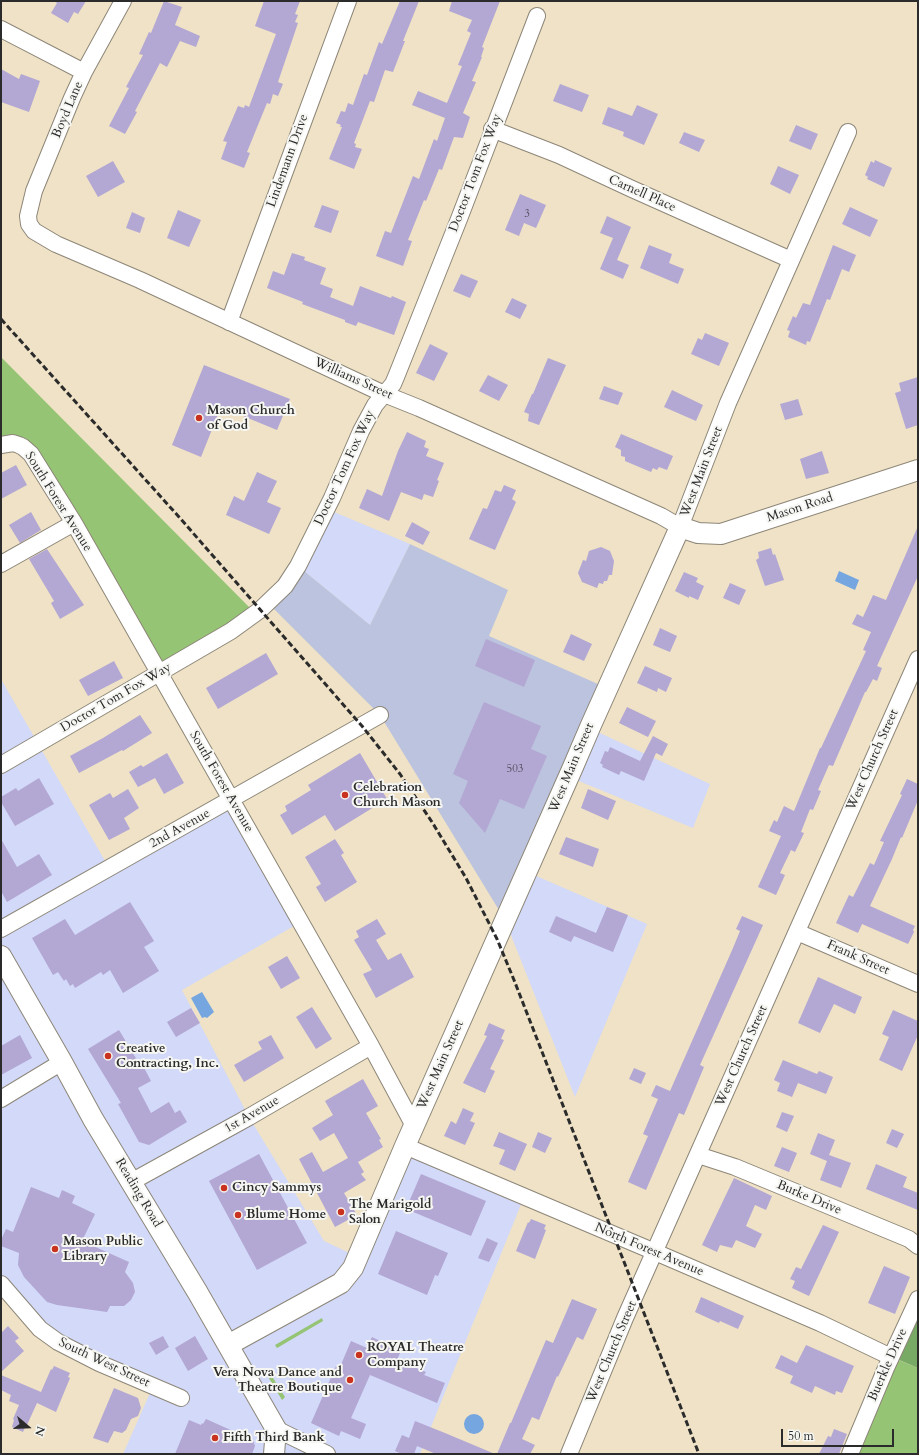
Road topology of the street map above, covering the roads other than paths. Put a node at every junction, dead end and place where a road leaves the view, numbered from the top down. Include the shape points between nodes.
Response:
1 (123, 1) edge
2 (348, 1) edge
3 (537, 16) dead end
4 (1, 29) edge
5 (84, 72) junction
6 (492, 129) junction
7 (848, 132) dead end
8 (29, 224) joint
9 (791, 260) junction
10 (229, 322) junction
11 (384, 394) junction
12 (1, 445) edge
13 (918, 470) edge
14 (74, 524) junction
15 (680, 527) junction
16 (1, 564) edge
17 (918, 659) edge
18 (159, 673) junction
19 (380, 715) dead end
20 (4, 764) edge
21 (231, 800) junction
22 (1, 929) edge
23 (797, 932) junction
24 (1, 956) edge
25 (918, 984) edge
26 (371, 1046) junction
27 (62, 1062) junction
28 (1, 1099) edge
29 (414, 1126) junction
30 (405, 1146) junction
31 (698, 1154) junction
32 (131, 1182) junction
33 (918, 1246) edge
34 (655, 1252) junction
35 (1, 1284) edge
36 (918, 1299) edge
37 (228, 1344) junction
38 (892, 1357) junction
39 (181, 1398) dead end
40 (276, 1429) junction
41 (274, 1454) edge
42 (327, 1454) edge
43 (569, 1454) edge
44 (850, 1454) edge

1 - 5 street, Boyd Lane
2 - 10 street, Lindemann Drive
3 - 6 street, Doctor Tom Fox Way
4 - 5 street
5 - 8 street, Boyd Lane via 34,191 28,216
6 - 9 street, Carnell Place via 559,155
6 - 11 street, Doctor Tom Fox Way via 399,370 393,384
7 - 9 street, West Main Street
8 - 10 street, Williams Street via 34,231 56,244
9 - 15 street, West Main Street via 728,403
10 - 11 street, Williams Street
11 - 15 street, Williams Street via 661,516
11 - 18 street, Doctor Tom Fox Way via 361,431 332,498 298,566 285,586 249,619
12 - 14 street, South Forest Avenue via 13,443 24,447 31,454
13 - 15 main road, Mason Road via 721,534 698,533
14 - 16 street
14 - 18 street, South Forest Avenue
15 - 29 main road, West Main Street
17 - 23 street, West Church Street
18 - 20 street, Doctor Tom Fox Way
18 - 21 street, South Forest Avenue
19 - 21 street, 2nd Avenue
21 - 22 street, 2nd Avenue
21 - 26 street, South Forest Avenue
23 - 25 street, Frank Street
23 - 31 street, West Church Street
24 - 27 main road, Reading Road
26 - 29 street, South Forest Avenue
26 - 32 street, 1st Avenue
27 - 28 street
27 - 32 main road, Reading Road
29 - 30 main road, West Main Street
30 - 34 street, North Forest Avenue
30 - 37 main road, West Main Street via 353,1268 342,1283
31 - 33 street, Burke Drive via 735,1166 909,1239
31 - 34 street, West Church Street
32 - 37 main road, Reading Road
34 - 38 street, North Forest Avenue
34 - 43 street, West Church Street
35 - 39 street, South West Street via 40,1329 58,1342 99,1363
36 - 38 street, Buerkle Drive
37 - 40 main road, Reading Road
38 - 44 street, Buerkle Drive
40 - 41 main road
40 - 42 street

